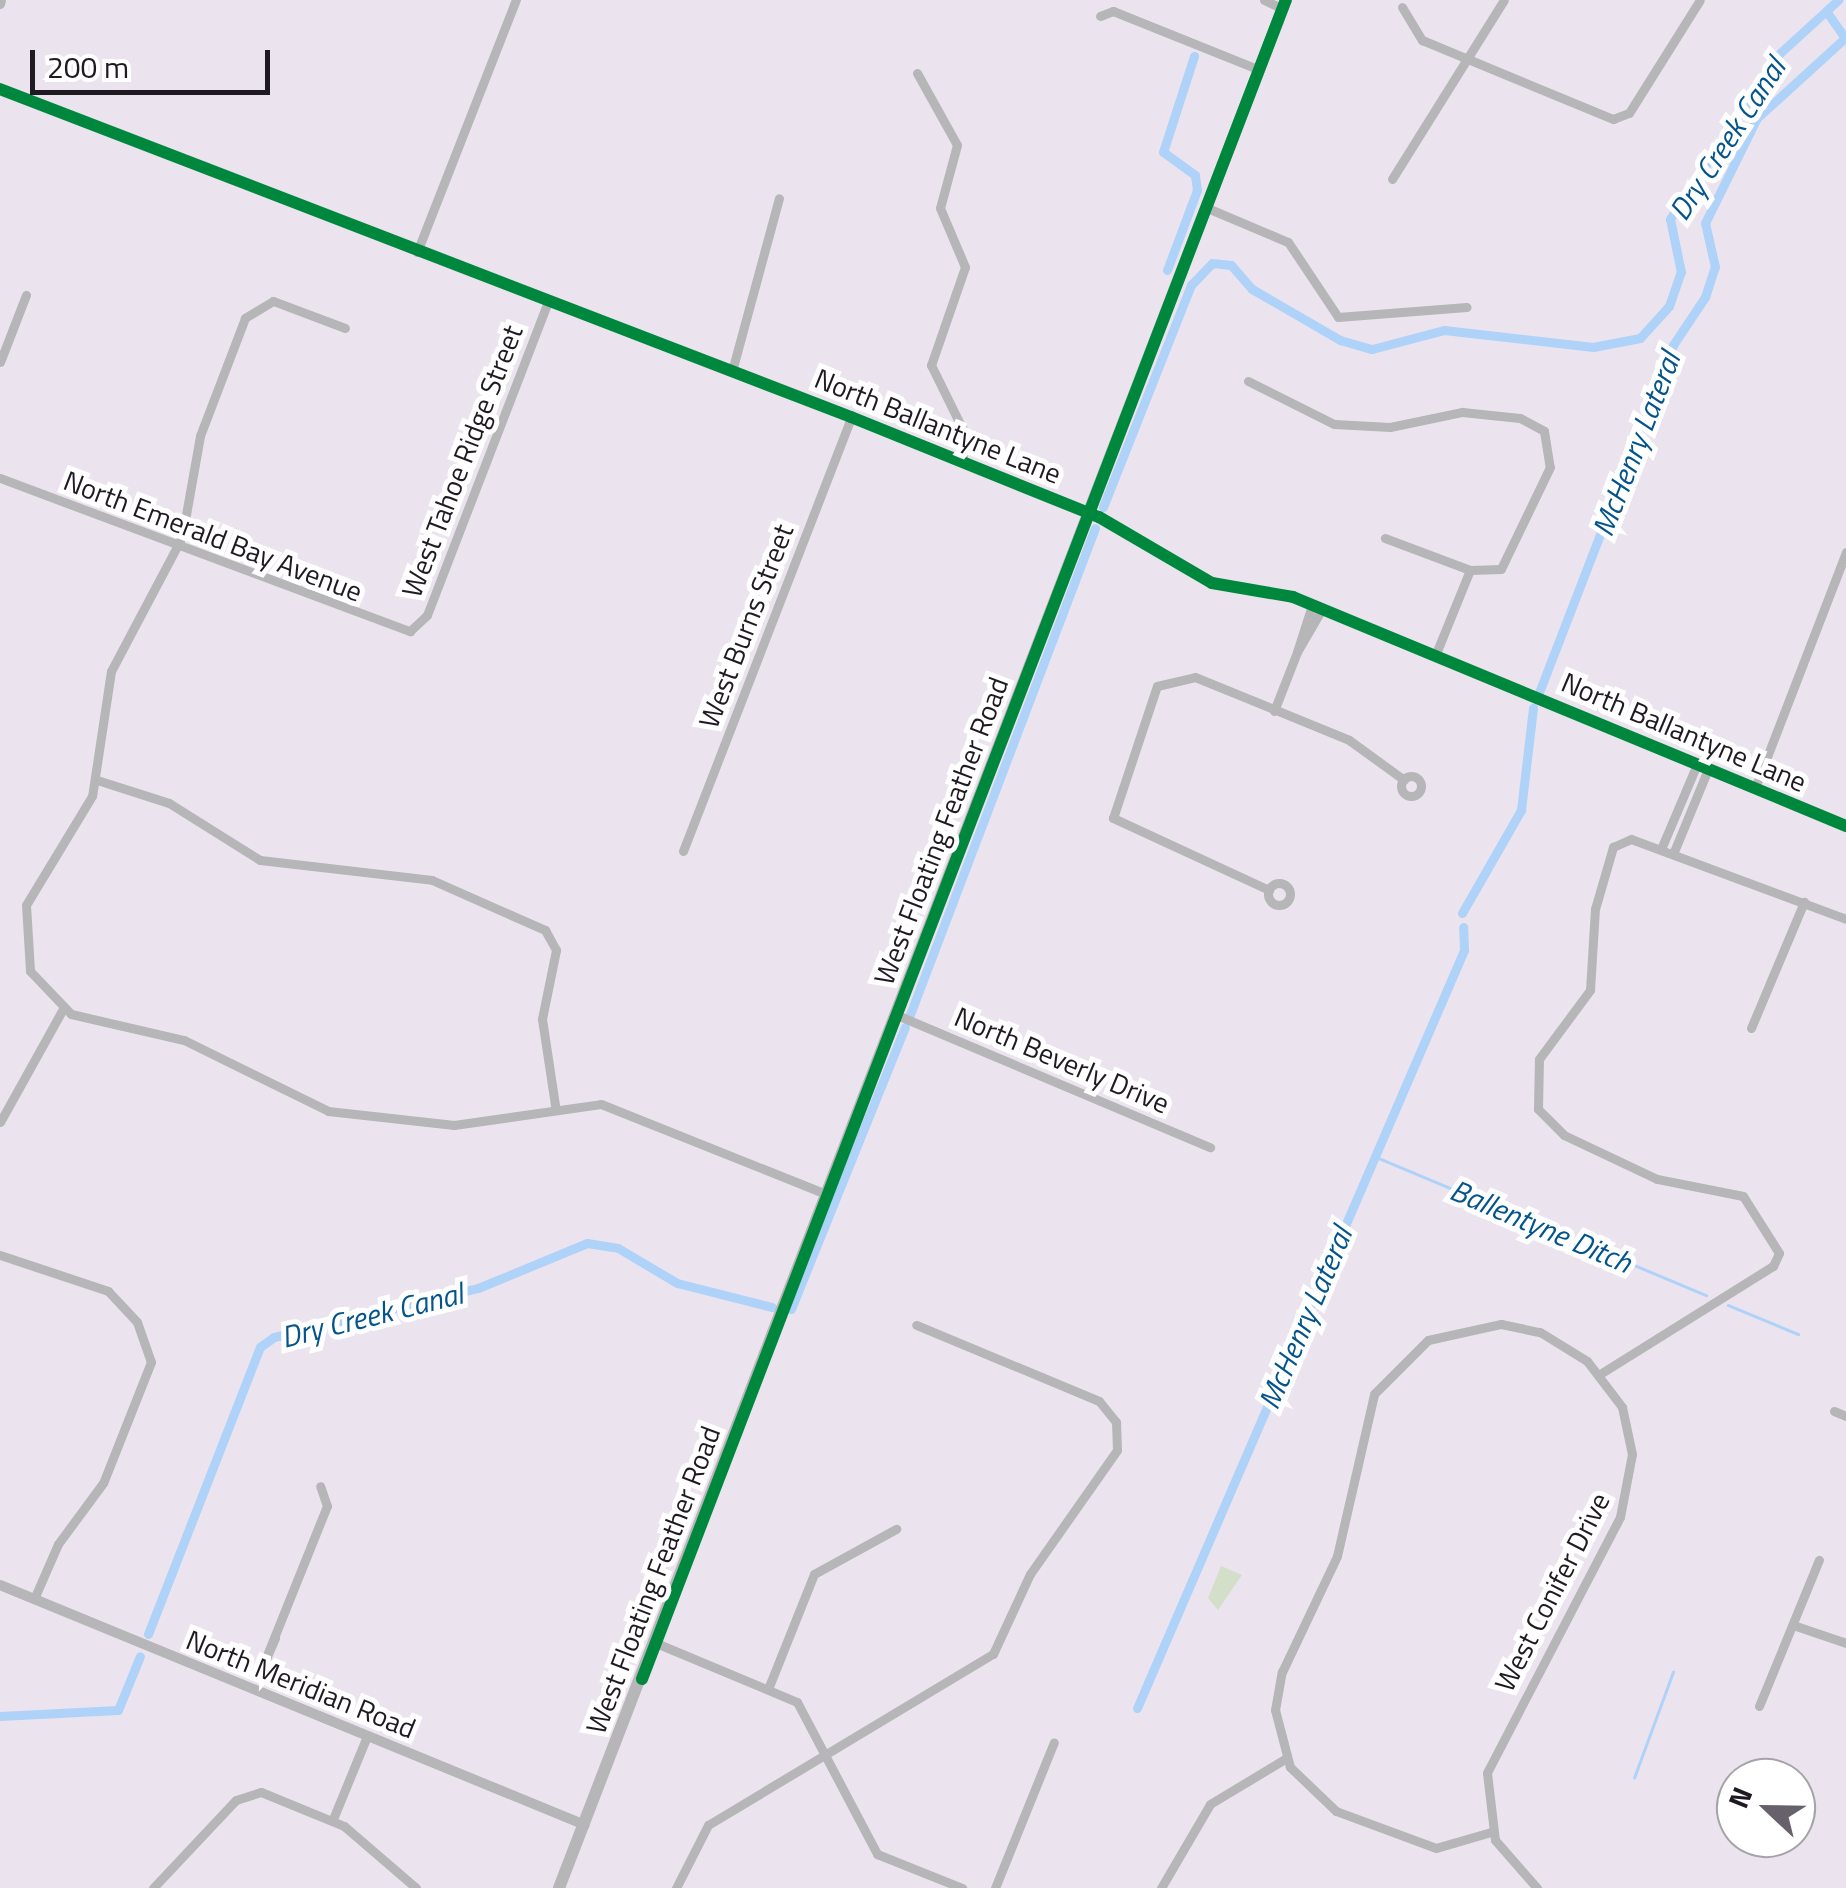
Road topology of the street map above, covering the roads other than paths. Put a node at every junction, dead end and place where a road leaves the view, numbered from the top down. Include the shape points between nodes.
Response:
1 (516, 0) edge
2 (1264, 0) edge
3 (1504, 0) edge
4 (1700, 0) edge
5 (1284, 4) edge
6 (1402, 6) dead end
7 (1100, 16) dead end
8 (1472, 61) junction
9 (1260, 70) junction
10 (917, 73) dead end
11 (0, 89) edge
12 (1392, 180) dead end
13 (780, 198) dead end
14 (1205, 207) junction
15 (417, 252) junction
16 (26, 295) dead end
17 (548, 302) junction
18 (1467, 307) dead end
19 (346, 328) dead end
20 (0, 362) edge
21 (732, 371) junction
22 (1248, 381) dead end
23 (851, 418) junction
24 (963, 462) junction
25 (0, 478) edge
26 (1089, 513) junction
27 (1385, 538) dead end
28 (178, 547) junction
29 (1846, 552) edge
30 (1470, 570) junction
31 (1318, 607) junction
32 (410, 630) joint
33 (1435, 656) junction
34 (1274, 710) junction
35 (1702, 766) junction
36 (97, 780) junction
37 (1404, 780) dead end
38 (1755, 788) junction
39 (1846, 826) edge
40 (1661, 849) junction
41 (684, 851) dead end
42 (1673, 854) junction
43 (1269, 890) dead end
44 (1804, 902) junction
45 (1846, 919) edge
46 (63, 1009) junction
47 (897, 1015) junction
48 (1752, 1028) dead end
49 (555, 1105) junction
50 (0, 1122) edge
51 (1210, 1147) dead end
52 (828, 1195) junction
53 (0, 1255) edge
54 (916, 1325) dead end
55 (1600, 1374) junction
56 (1834, 1411) dead end
57 (1846, 1416) edge
58 (320, 1486) dead end
59 (896, 1529) dead end
60 (1819, 1560) dead end
61 (0, 1585) edge
62 (34, 1599) junction
63 (1793, 1625) junction
64 (1846, 1643) edge
65 (656, 1644) junction
66 (768, 1689) junction
67 (254, 1690) junction
68 (1759, 1706) dead end
69 (367, 1736) junction
70 (1054, 1742) dead end
71 (827, 1754) junction
72 (1286, 1759) junction
73 (332, 1819) junction
74 (585, 1825) junction
75 (1491, 1832) junction
76 (153, 1888) edge
77 (416, 1888) edge
78 (560, 1888) edge
79 (676, 1888) edge
80 (962, 1888) edge
81 (994, 1888) edge
82 (1161, 1888) edge
83 (1537, 1888) edge

1 - 15 street
2 - 5 street
3 - 8 street
4 - 8 street via 1619,119
5 - 9 main road, West Floating Feather Road
6 - 8 street via 1422,40
7 - 9 street via 1113,11
8 - 12 street
9 - 14 main road, West Floating Feather Road
10 - 24 street via 956,135 940,208 965,267 931,365 963,430
11 - 15 street, North Ballantyne Lane
13 - 21 street
14 - 18 street via 1288,242 1338,316
14 - 26 main road, West Floating Feather Road
15 - 17 street, North Ballantyne Lane
16 - 20 street
17 - 21 street, North Ballantyne Lane
17 - 32 street, West Tahoe Ridge Street via 427,615
19 - 28 street via 273,300 252,307 200,436
21 - 23 street, North Ballantyne Lane
22 - 30 street via 1293,410 1344,426 1390,428 1462,412 1520,418 1544,431 1550,466 1518,550 1501,569
23 - 24 street, North Ballantyne Lane
23 - 41 street, West Burns Street
24 - 26 street, North Ballantyne Lane
25 - 28 street, North Emerald Bay Avenue
26 - 31 street, North Ballantyne Lane via 1185,572
26 - 47 main road, West Floating Feather Road
27 - 30 street
28 - 32 street, North Emerald Bay Avenue
28 - 36 street via 118,650
29 - 38 street
30 - 33 street
31 - 33 street, North Ballantyne Lane
31 - 34 street
33 - 35 street, North Ballantyne Lane
34 - 37 street via 1349,740
34 - 43 street via 1195,677 1171,678 1149,697 1113,818
35 - 38 street, North Ballantyne Lane
35 - 40 street
35 - 42 street
36 - 46 street via 22,920 30,972
36 - 49 street via 168,803 260,860 432,880 545,930 556,950 542,1020
38 - 39 street, North Ballantyne Lane
40 - 42 street
40 - 55 street via 1618,840 1596,900 1590,990 1539,1059 1538,1109 1564,1135 1657,1180 1743,1196 1777,1245 1777,1261
42 - 44 street
44 - 45 street
44 - 48 street
46 - 49 street via 184,1040 278,1092 359,1119 454,1125
46 - 50 street
47 - 51 street, North Beverly Drive
47 - 52 main road, West Floating Feather Road
49 - 52 street via 624,1110
52 - 65 main road, West Floating Feather Road
53 - 62 street via 99,1286 146,1340 149,1373 103,1483 58,1544
54 - 71 street via 1091,1397 1116,1422 1110,1466 1030,1574 992,1654
55 - 72 street via 1540,1332 1473,1324 1420,1345 1384,1378 1361,1430 1337,1556 1279,1681 1275,1720
55 - 75 street, West Conifer Drive via 1630,1435 1626,1501 1492,1755
56 - 57 street
58 - 67 street via 327,1506
59 - 66 street via 814,1574
60 - 63 street
61 - 62 street, North Meridian Road
62 - 67 street, North Meridian Road
63 - 64 street
63 - 68 street
65 - 66 street
65 - 74 main road, West Floating Feather Road
66 - 71 street via 804,1708
67 - 69 street, North Meridian Road
69 - 73 street
69 - 74 street, North Meridian Road
70 - 81 street
71 - 79 street via 708,1825
71 - 80 street via 877,1854
72 - 75 street via 1328,1806 1418,1844 1454,1847
72 - 82 street via 1210,1804
73 - 76 street via 261,1792 236,1800
73 - 77 street
74 - 78 main road, West Floating Feather Road
75 - 83 street

